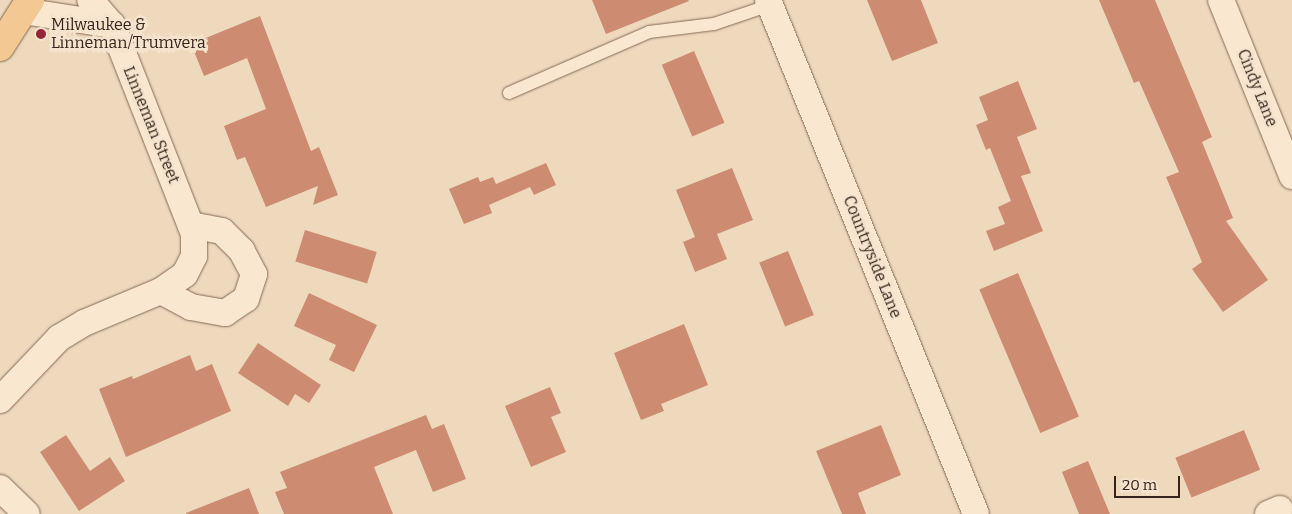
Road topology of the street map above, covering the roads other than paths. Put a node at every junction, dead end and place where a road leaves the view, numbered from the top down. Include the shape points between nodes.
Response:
1 (90, 0) edge
2 (1221, 0) edge
3 (769, 2) edge
4 (27, 6) edge
5 (112, 25) junction
6 (0, 47) edge
7 (509, 93) dead end
8 (1292, 176) edge
9 (191, 225) junction
10 (161, 291) junction
11 (0, 400) edge
12 (0, 488) edge
13 (27, 514) edge
14 (976, 514) edge

1 - 5 street, Linneman Street
2 - 8 street, Cindy Lane
3 - 7 lane via 714,24 649,32
3 - 14 street, Countryside Lane
4 - 5 street
4 - 6 main road
5 - 9 street, Linneman Street
9 - 10 street, Linneman Street via 194,256 185,274
9 - 10 street via 222,231 242,251 254,274 246,299 225,313 191,307
10 - 11 street, Linneman Street via 84,323 59,338
12 - 13 street

